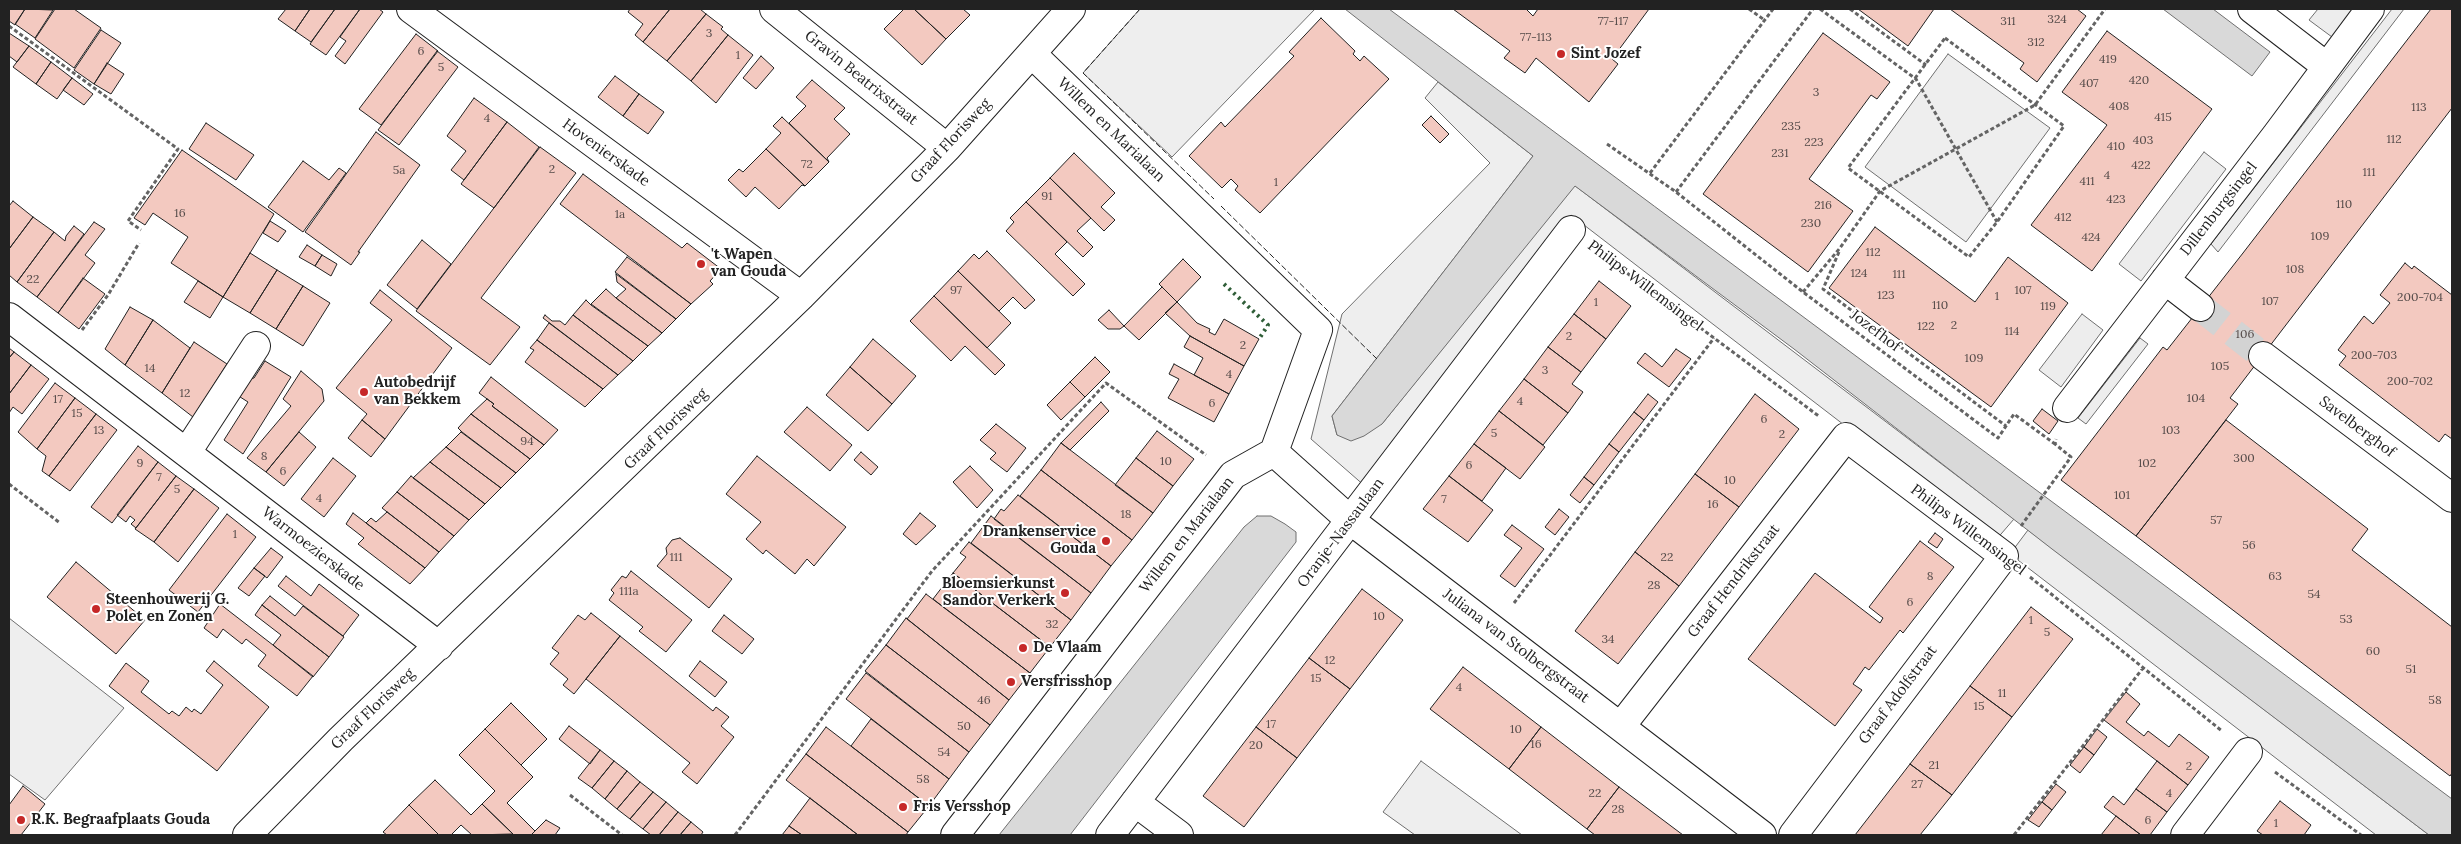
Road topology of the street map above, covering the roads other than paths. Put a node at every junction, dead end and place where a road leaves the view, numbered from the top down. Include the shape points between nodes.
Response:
1 (410, 9) edge
2 (774, 9) edge
3 (1071, 9) edge
4 (2252, 9) edge
5 (2370, 9) edge
6 (1032, 54) junction
7 (2326, 66) junction
8 (947, 148) junction
9 (1571, 230) road end
10 (2165, 280) junction
11 (802, 296) junction
12 (2200, 307) tunnel mouth
13 (9, 317) edge
14 (256, 346) dead end
15 (2262, 356) tunnel mouth
16 (2067, 408) road end
17 (1846, 437) joint
18 (187, 452) junction
19 (1274, 452) junction
20 (2452, 498) edge
21 (1350, 520) junction
22 (2004, 556) joint
23 (439, 646) junction
24 (1621, 726) junction
25 (2248, 752) road end
26 (1136, 802) junction
27 (257, 833) edge
28 (956, 835) edge
29 (1110, 835) edge
30 (1179, 835) edge
31 (1762, 835) edge
32 (1793, 835) edge
33 (2185, 835) edge

1 - 11 street, Hovenierskade
2 - 8 street, Gravin Beatrixstraat
3 - 6 street, Graaf Florisweg
4 - 7 street
5 - 7 street, Dillenburgsingel
6 - 8 street, Graaf Florisweg
6 - 19 street, Willem en Marialaan via 1318,330
7 - 10 street, Dillenburgsingel
8 - 11 street, Graaf Florisweg
9 - 21 street, Oranje-Nassaulaan
10 - 12 street
10 - 16 street, Dillenburgsingel
11 - 23 street, Graaf Florisweg
13 - 18 street, Warmoezierskade
14 - 18 street
15 - 20 street, Savelberghof
17 - 22 street, Philips Willemsingel
17 - 24 street, Graaf Hendrikstraat
18 - 23 street, Warmoezierskade
19 - 21 street, Juliana van Stolbergstraat
19 - 28 street, Willem en Marialaan via 1233,475
21 - 24 street, Juliana van Stolbergstraat
21 - 26 street, Oranje-Nassaulaan
22 - 32 street, Graaf Adolfstraat
23 - 27 street, Graaf Florisweg via 341,739
24 - 31 street, Juliana van Stolbergstraat
25 - 33 street
26 - 29 street, Oranje-Nassaulaan
26 - 30 street

